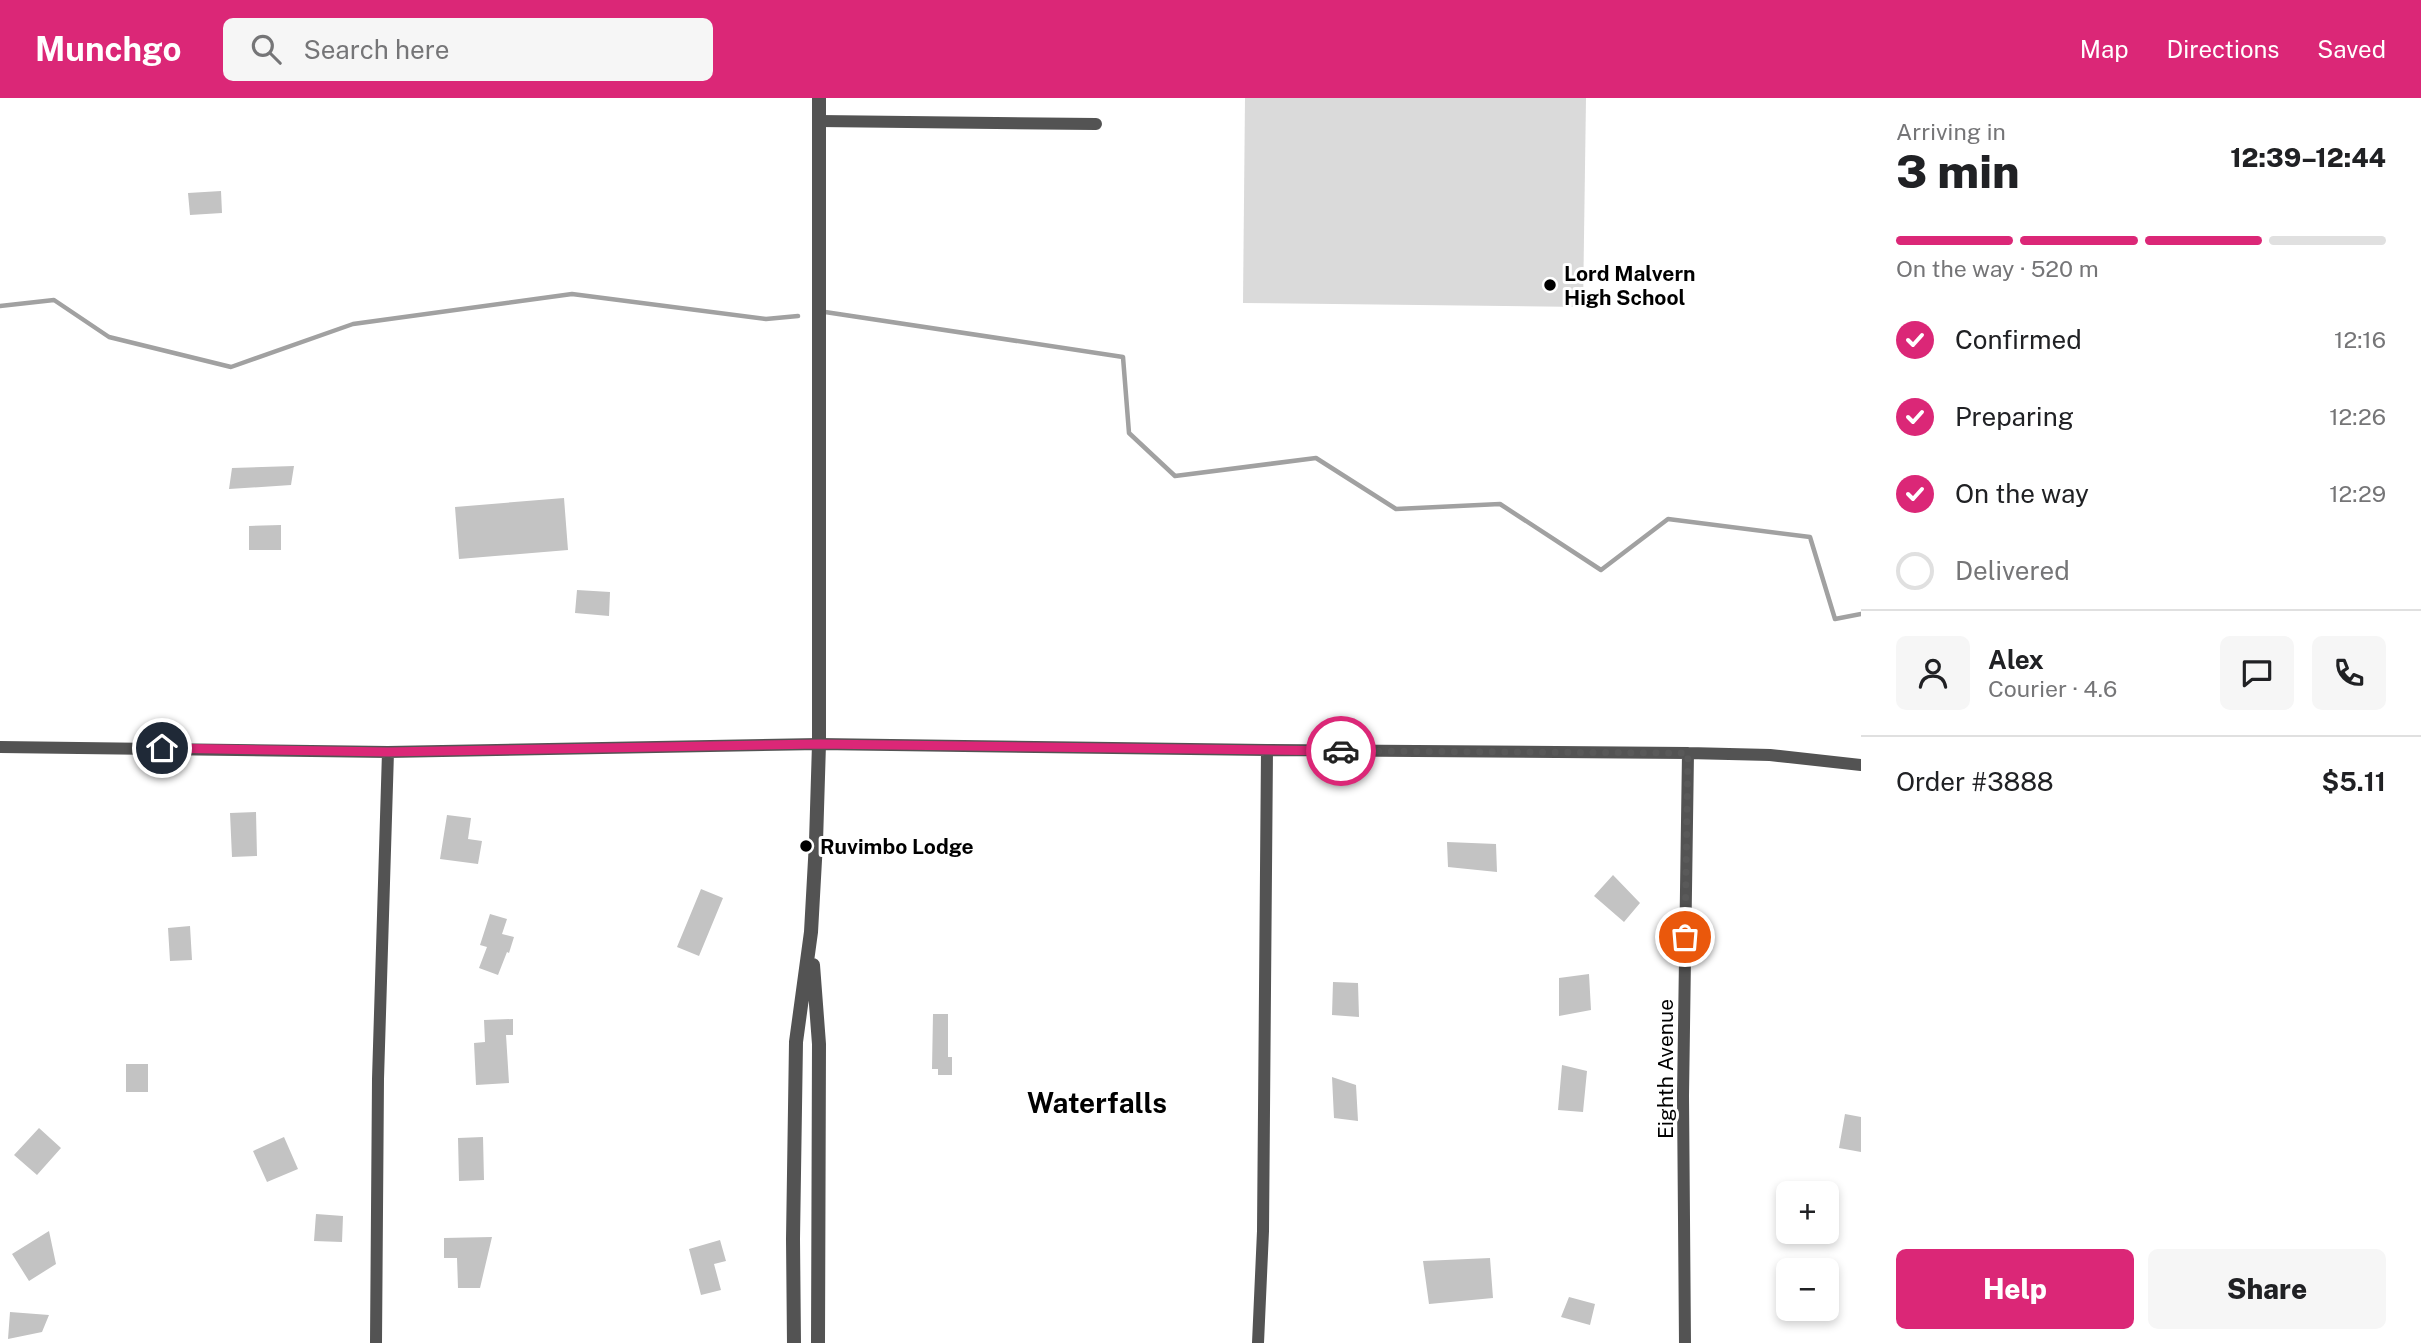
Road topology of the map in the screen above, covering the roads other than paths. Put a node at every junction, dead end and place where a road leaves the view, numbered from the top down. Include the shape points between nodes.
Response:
1 (819, 98) edge
2 (819, 121) junction
3 (1096, 124) dead end
4 (819, 744) junction
5 (0, 747) edge
6 (1267, 750) junction
7 (388, 752) junction
8 (1688, 753) junction
9 (1861, 765) edge
10 (811, 932) junction
11 (376, 1343) edge
12 (794, 1343) edge
13 (818, 1343) edge
14 (1258, 1343) edge
15 (1685, 1343) edge

1 - 2 street
2 - 3 street
2 - 4 street
4 - 6 street
4 - 7 street
4 - 10 street
5 - 7 street
6 - 8 street
6 - 14 street
7 - 11 street
8 - 9 street via 1770,755
8 - 15 street, Eighth Avenue
10 - 12 street via 796,1042
10 - 13 street via 819,1044

